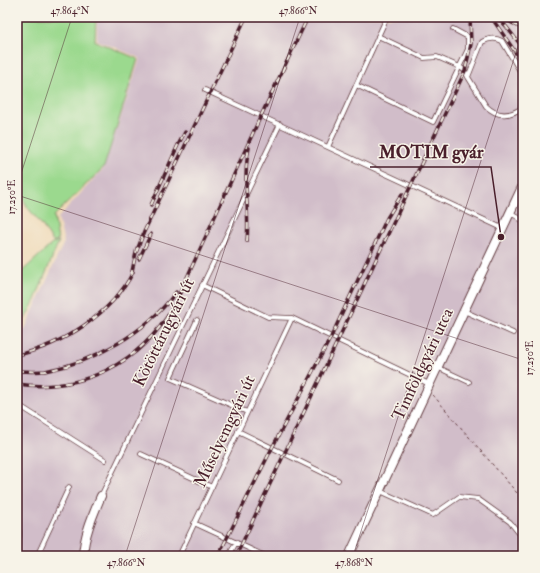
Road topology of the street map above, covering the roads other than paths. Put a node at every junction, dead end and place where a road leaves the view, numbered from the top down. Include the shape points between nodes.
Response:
1 (387, 17) edge
2 (453, 30) dead end
3 (378, 36) junction
4 (460, 67) junction
5 (523, 76) edge
6 (468, 77) junction
7 (356, 85) junction
8 (205, 90) dead end
9 (523, 107) edge
10 (280, 124) junction
11 (328, 147) junction
12 (523, 184) edge
13 (510, 212) junction
14 (523, 221) edge
15 (502, 228) junction
16 (202, 285) junction
17 (464, 311) junction
18 (292, 318) junction
19 (197, 320) dead end
20 (513, 333) dead end
21 (437, 366) junction
22 (469, 382) dead end
23 (428, 386) junction
24 (17, 404) edge
25 (247, 412) junction
26 (238, 431) junction
27 (141, 454) dead end
28 (105, 460) dead end
29 (338, 480) dead end
30 (69, 487) dead end
31 (212, 487) junction
32 (380, 491) junction
33 (101, 496) joint
34 (194, 523) junction
35 (17, 532) edge
36 (518, 532) dead end
37 (17, 536) edge
38 (236, 542) junction
39 (37, 556) edge
40 (83, 556) edge
41 (179, 556) edge
42 (229, 556) edge
43 (265, 556) edge
44 (349, 556) edge

1 - 3 lane
2 - 4 lane via 468,37 468,49
3 - 4 lane via 424,58 437,57
3 - 7 lane
4 - 6 lane via 465,70
4 - 7 lane via 433,122
5 - 6 lane via 502,41 490,38 482,42
6 - 9 lane via 490,110 506,115
7 - 11 lane
8 - 10 lane
10 - 11 lane
10 - 16 lane, Kötöttárugyári út
11 - 15 lane
12 - 13 street, Timföldgyári utca
13 - 14 lane
13 - 15 street, Timföldgyári utca
15 - 17 street, Timföldgyári utca
16 - 18 lane via 268,317
16 - 33 lane, Kötöttárugyári út
17 - 20 lane
17 - 21 street, Timföldgyári utca
18 - 23 lane
18 - 25 lane, Műselyemgyári út
19 - 25 lane via 170,378
21 - 22 lane
21 - 23 street, Timföldgyári utca
23 - 32 street, Timföldgyári utca
24 - 28 lane
25 - 26 lane, Műselyemgyári út
26 - 29 lane
26 - 31 lane, Műselyemgyári út
27 - 31 lane
30 - 39 lane
31 - 34 lane, Műselyemgyári út
32 - 36 lane via 433,515 459,497 478,499 510,522
32 - 44 street, Timföldgyári utca
33 - 40 street, Kötöttárugyári út via 88,530
34 - 38 lane
34 - 41 lane, Műselyemgyári út
35 - 37 street
38 - 42 lane
38 - 43 lane

